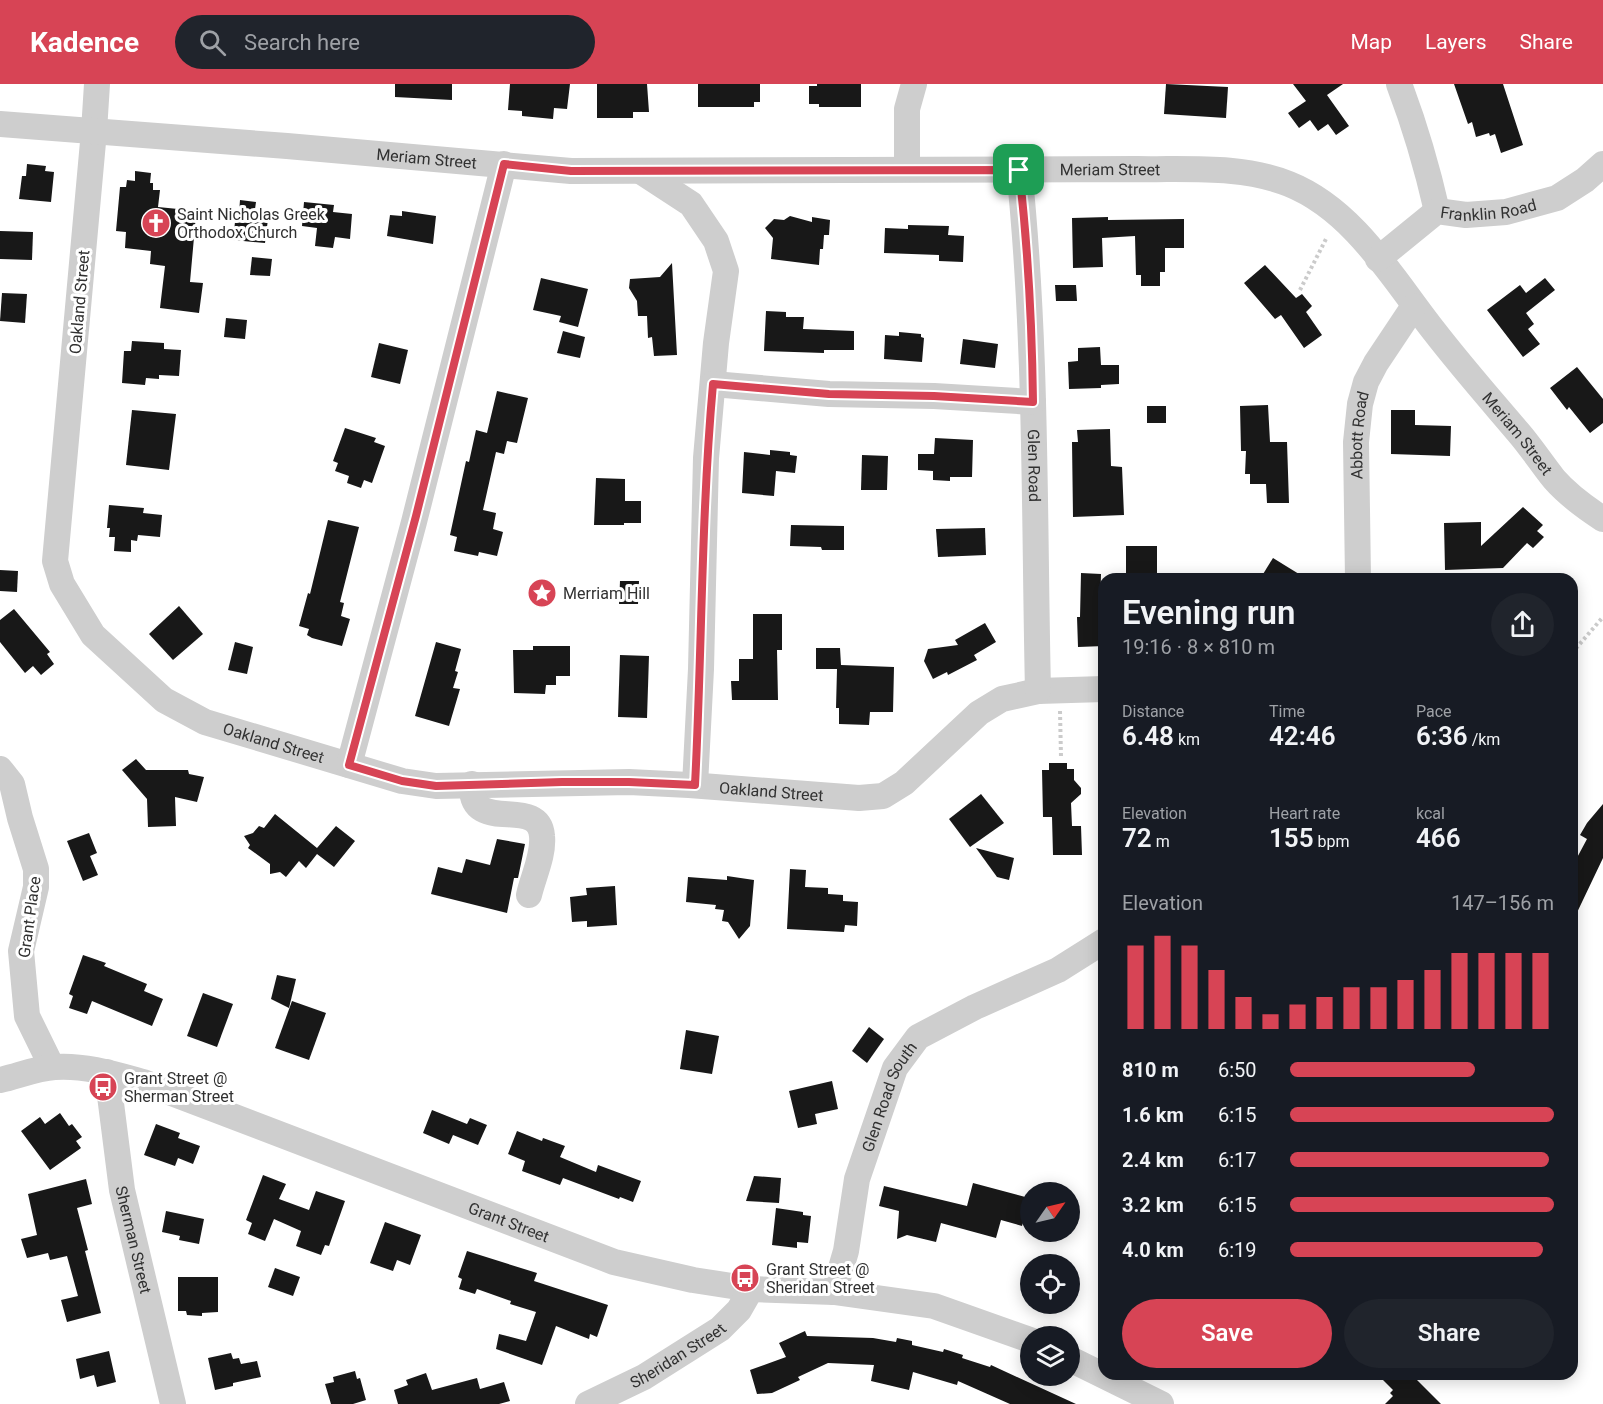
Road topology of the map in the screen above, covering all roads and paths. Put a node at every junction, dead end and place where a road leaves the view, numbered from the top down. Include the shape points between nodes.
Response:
1 (97, 84) edge
2 (914, 84) edge
3 (1399, 84) edge
4 (0, 124) edge
5 (94, 131) junction
6 (504, 164) junction
7 (1603, 164) edge
8 (907, 170) junction
9 (1019, 170) junction
10 (642, 172) junction
11 (1437, 211) junction
12 (1327, 237) dead end
13 (1378, 259) junction
14 (1300, 290) dead end
15 (1414, 306) junction
16 (713, 384) junction
17 (1033, 402) junction
18 (1603, 519) edge
19 (1358, 573) edge
20 (1603, 617) edge
21 (1578, 646) edge
22 (1098, 689) edge
23 (1038, 691) junction
24 (1060, 706) dead end
25 (1061, 757) dead end
26 (349, 765) junction
27 (0, 769) edge
28 (472, 784) junction
29 (695, 785) junction
30 (529, 895) dead end
31 (1098, 945) edge
32 (52, 1067) junction
33 (107, 1072) junction
34 (0, 1080) edge
35 (751, 1289) junction
36 (834, 1292) junction
37 (1020, 1336) edge
38 (1080, 1364) edge
39 (1098, 1373) edge
40 (1112, 1380) edge
41 (173, 1404) edge
42 (588, 1404) edge
43 (1161, 1404) edge

1 - 5 street, Oakland Street
2 - 8 street via 907,109
3 - 11 street via 1428,168
4 - 5 street, Meriam Street
5 - 6 street, Meriam Street
5 - 26 street, Oakland Street via 55,561 62,584 93,635 164,700 205,722
6 - 10 street, Meriam Street via 571,171
6 - 26 street
7 - 11 street, Franklin Road via 1557,198 1506,212 1466,215
8 - 9 street, Meriam Street
8 - 10 street, Meriam Street
9 - 13 street, Meriam Street via 1225,171 1265,177 1289,184 1324,205
9 - 17 street, Glen Road via 1028,261
10 - 16 street via 691,204 716,241 726,271
11 - 13 street, Franklin Road
12 - 14 path
13 - 15 street, Meriam Street
15 - 18 street, Meriam Street via 1556,481
15 - 19 street, Abbott Road via 1376,363 1360,404 1356,442
16 - 17 street via 829,394
16 - 29 street via 706,458
17 - 23 street, Glen Road
20 - 21 path
22 - 23 street, Oakland Street
23 - 29 street, Oakland Street via 1002,699 979,712 904,783 883,796 820,796
24 - 25 path
26 - 28 street, Oakland Street via 402,781 436,786
27 - 32 street, Grant Place via 12,784 36,869 36,887 21,951 27,1016
28 - 29 street, Oakland Street
28 - 30 street via 474,804 482,810 525,816 539,826 543,837
31 - 36 street, Glen Road South via 1058,970 918,1037 895,1068 857,1179 846,1251
32 - 33 street, Grant Street
32 - 34 street, Grant Street
33 - 35 street, Grant Street via 143,1082 614,1262
33 - 41 street, Sherman Street via 122,1190
35 - 36 street, Grant Street
35 - 42 street, Sheridan Street via 739,1310 720,1329 644,1377
36 - 37 street, Grant Street via 934,1306
38 - 39 street
40 - 43 street

